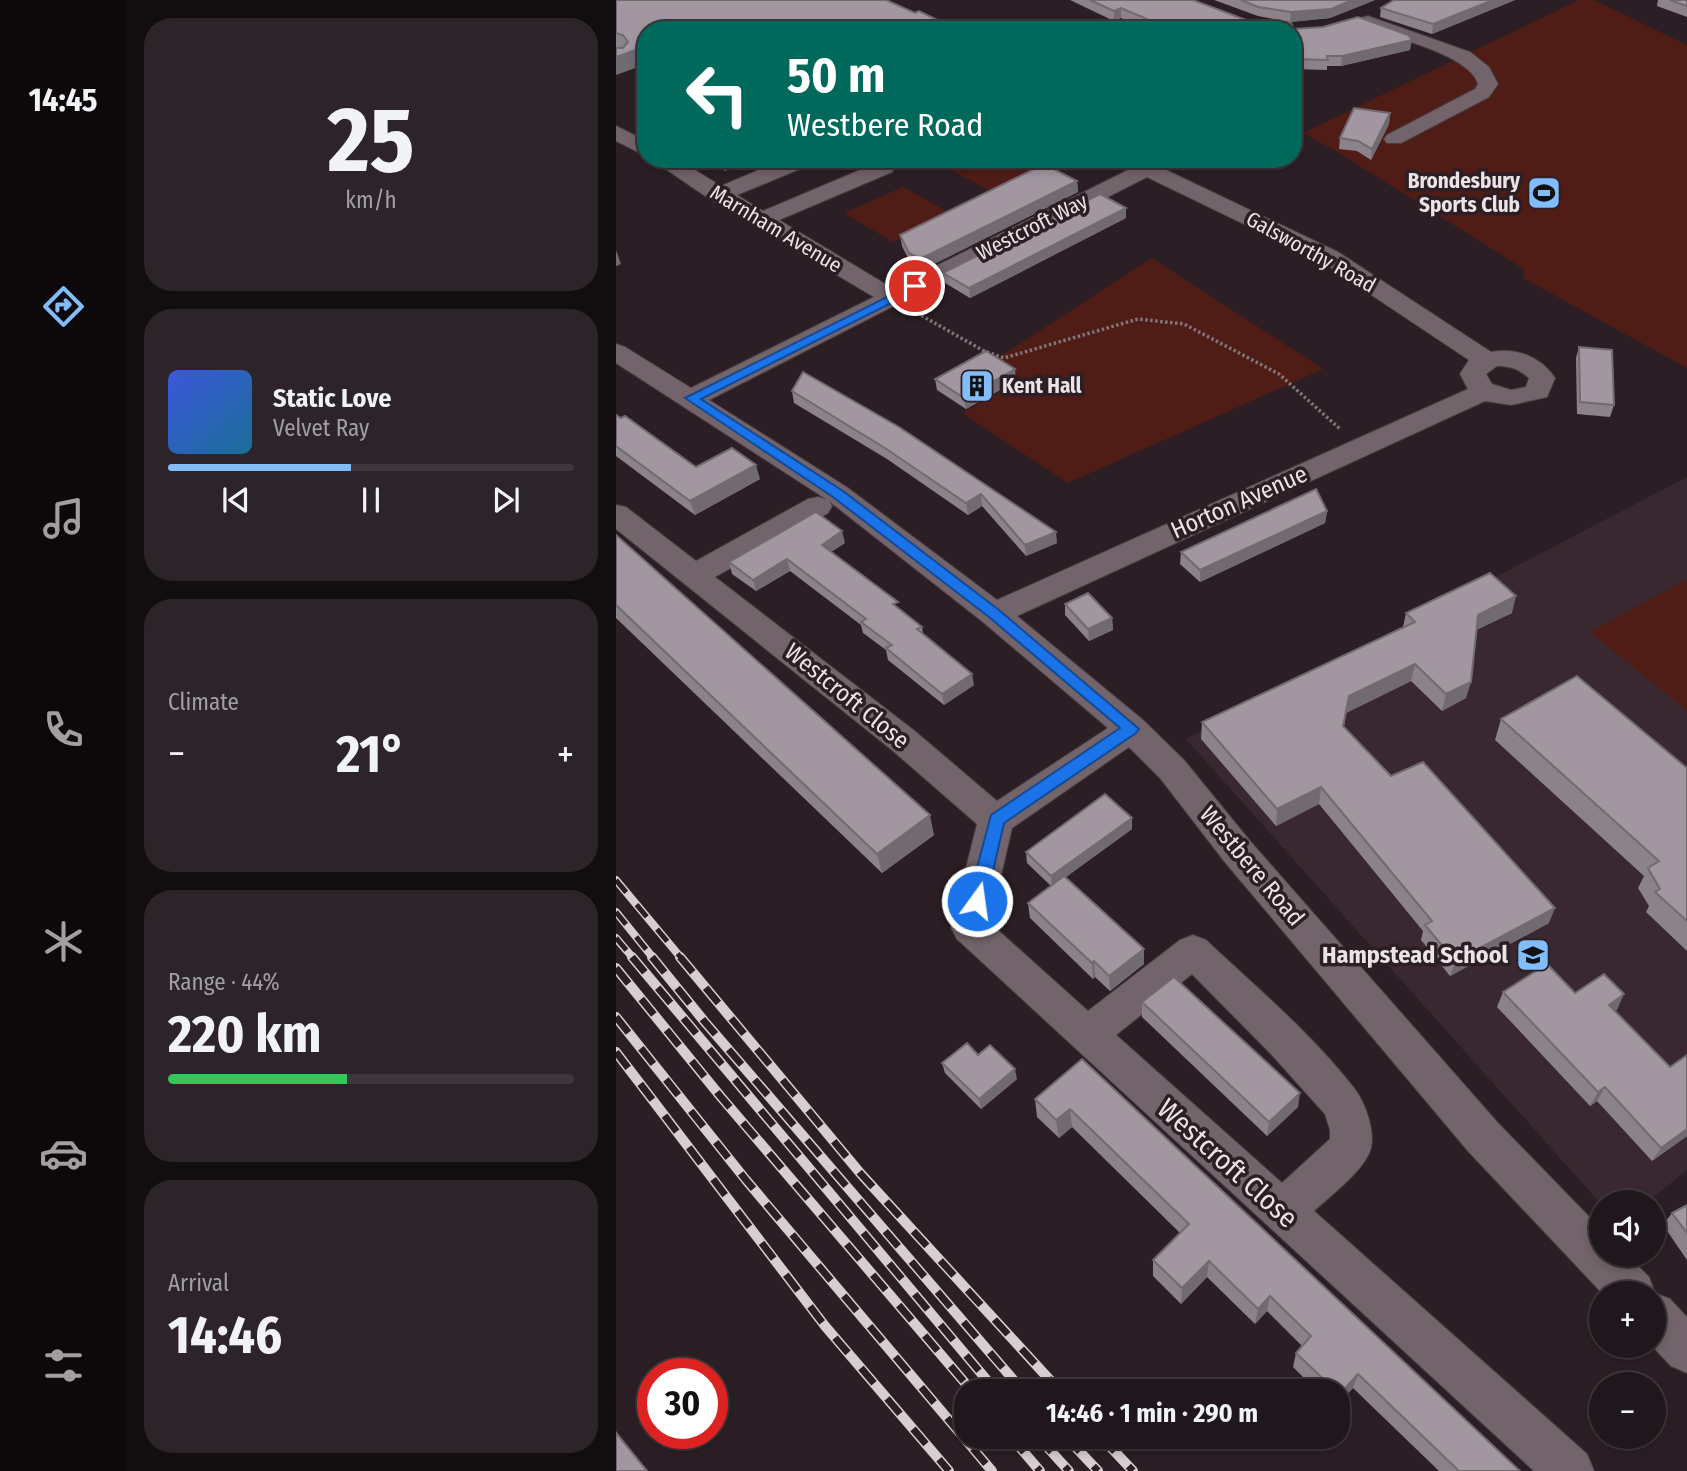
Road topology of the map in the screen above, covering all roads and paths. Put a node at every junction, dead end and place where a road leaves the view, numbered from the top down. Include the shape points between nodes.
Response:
1 (1384, 6) edge
2 (636, 120) dead end
3 (616, 130) edge
4 (1394, 139) dead end
5 (637, 144) edge
6 (675, 168) edge
7 (783, 168) edge
8 (882, 168) edge
9 (1130, 168) edge
10 (1145, 168) edge
11 (719, 195) junction
12 (760, 220) junction
13 (892, 298) junction
14 (619, 356) edge
15 (1487, 360) junction
16 (1485, 391) junction
17 (692, 398) junction
18 (1357, 449) junction
19 (818, 506) dead end
20 (616, 514) edge
21 (695, 575) junction
22 (994, 614) junction
23 (1131, 729) junction
24 (996, 820) junction
25 (1087, 1035) junction
26 (1282, 1212) junction
27 (1621, 1281) edge
28 (1666, 1328) edge
29 (1687, 1350) edge
30 (1570, 1471) edge

1 - 4 street via 1356,20 1463,56 1475,63 1488,84 1482,93
2 - 3 street
3 - 5 street
6 - 11 street, Marnham Avenue
7 - 11 street
8 - 12 street
9 - 13 street, Westcroft Way
10 - 15 street, Galsworthy Road via 1330,257
11 - 12 street, Marnham Avenue
12 - 13 street, Marnham Avenue
13 - 17 street, Westcroft Way
13 - 18 path via 1004,358 1138,319 1184,324 1279,374
14 - 17 street, Westbere Road
15 - 16 street via 1473,374
15 - 16 street via 1509,358 1531,365 1542,385 1520,398
16 - 18 street, Horton Avenue
17 - 22 street, Westbere Road via 838,494
18 - 22 street, Horton Avenue
19 - 21 street
20 - 21 street, Westcroft Close
21 - 24 street, Westcroft Close
22 - 23 street, Westbere Road
23 - 24 street
23 - 27 street, Westbere Road via 1172,768 1237,852 1483,1137
24 - 25 street, Westcroft Close via 970,928
25 - 26 street, Westcroft Close
25 - 26 street via 1193,951 1341,1103 1351,1130 1350,1148
26 - 30 street, Westcroft Close
28 - 29 street

